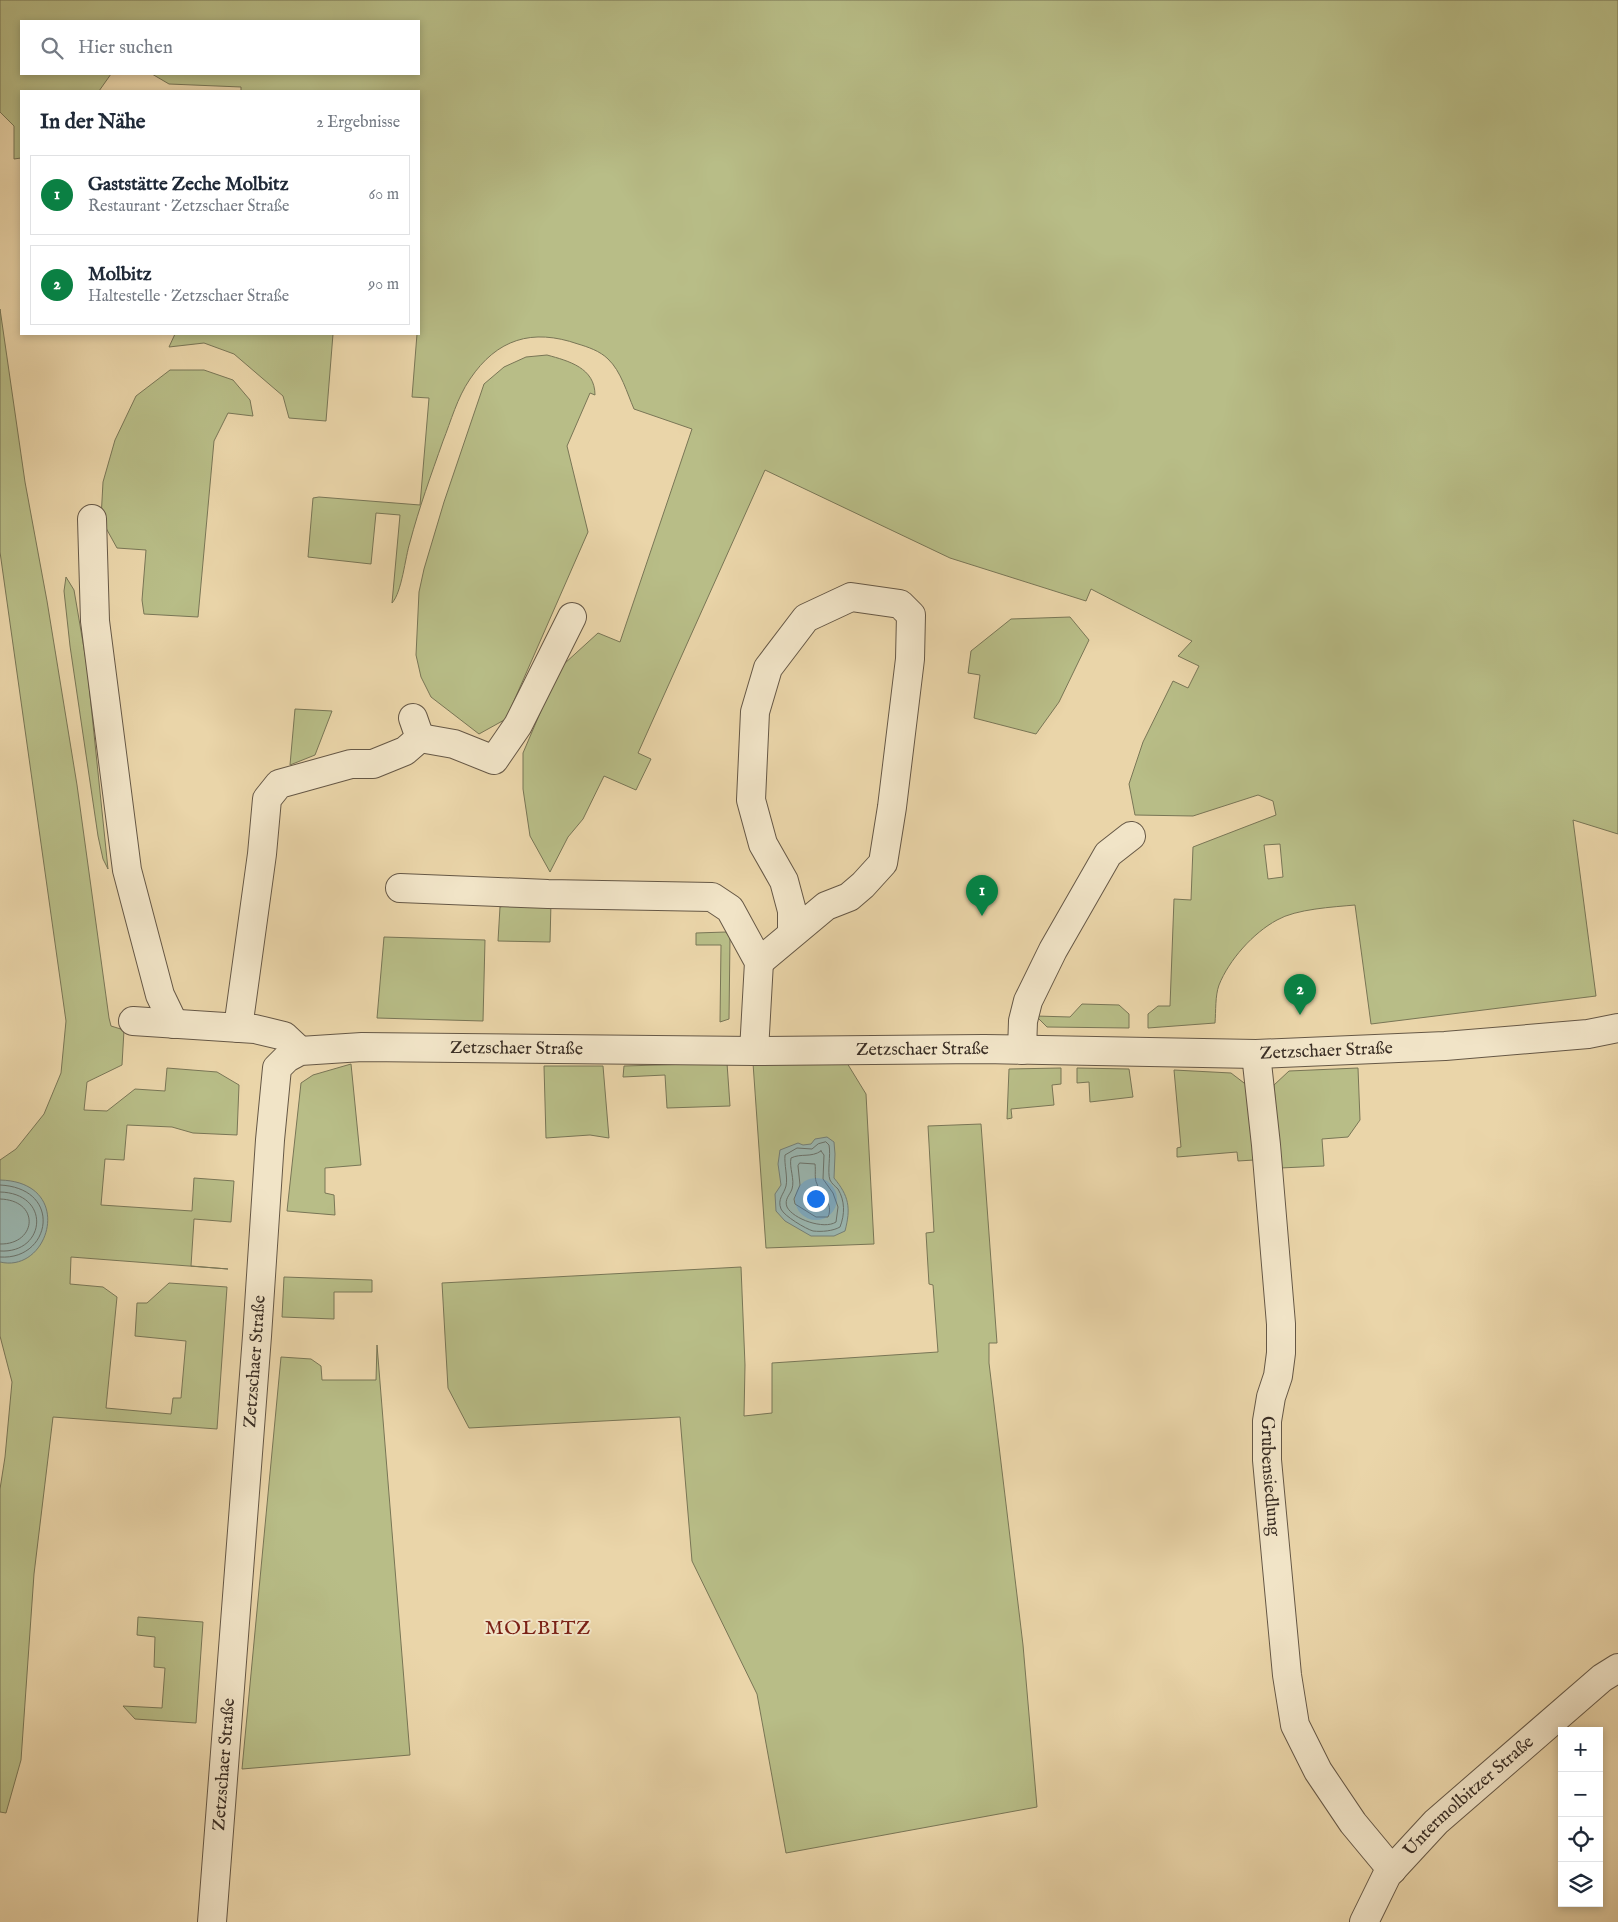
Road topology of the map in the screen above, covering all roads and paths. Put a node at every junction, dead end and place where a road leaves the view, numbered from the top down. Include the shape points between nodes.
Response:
1 (92, 519) dead end
2 (572, 617) dead end
3 (1131, 836) dead end
4 (400, 888) dead end
5 (792, 934) junction
6 (759, 962) junction
7 (133, 1021) dead end
8 (174, 1024) junction
9 (238, 1028) junction
10 (1618, 1028) edge
11 (1022, 1050) junction
12 (300, 1051) junction
13 (754, 1051) junction
14 (1256, 1054) junction
15 (1618, 1668) edge
16 (1392, 1870) junction
17 (212, 1922) edge
18 (1364, 1922) edge

1 - 8 street via 95,621 127,870 160,995
2 - 9 street via 518,725 494,760 417,728 405,751 373,764 351,764 279,784 267,799
3 - 11 street via 1108,854 1053,950 1028,1001 1023,1021
4 - 6 street via 712,897 730,909
5 - 5 street via 826,906 848,897 883,863 910,660 911,615 900,604 851,597 806,618 768,668 755,712 751,800 763,844 784,881 792,911
5 - 6 street
6 - 13 street
7 - 8 street
8 - 9 street
9 - 12 street via 284,1036
10 - 14 street, Zetzschaer Straße via 1588,1034 1445,1046
11 - 13 street, Zetzschaer Straße
11 - 14 street, Zetzschaer Straße
12 - 13 street, Zetzschaer Straße via 362,1047
12 - 17 street, Zetzschaer Straße via 286,1058 277,1068
14 - 16 street, Grubensiedlung via 1281,1324 1278,1376 1267,1421 1267,1460 1287,1675 1295,1725 1323,1778 1353,1823
15 - 16 street, Untermolbitzer Straße via 1602,1678 1436,1822
16 - 18 street, Untermolbitzer Straße

